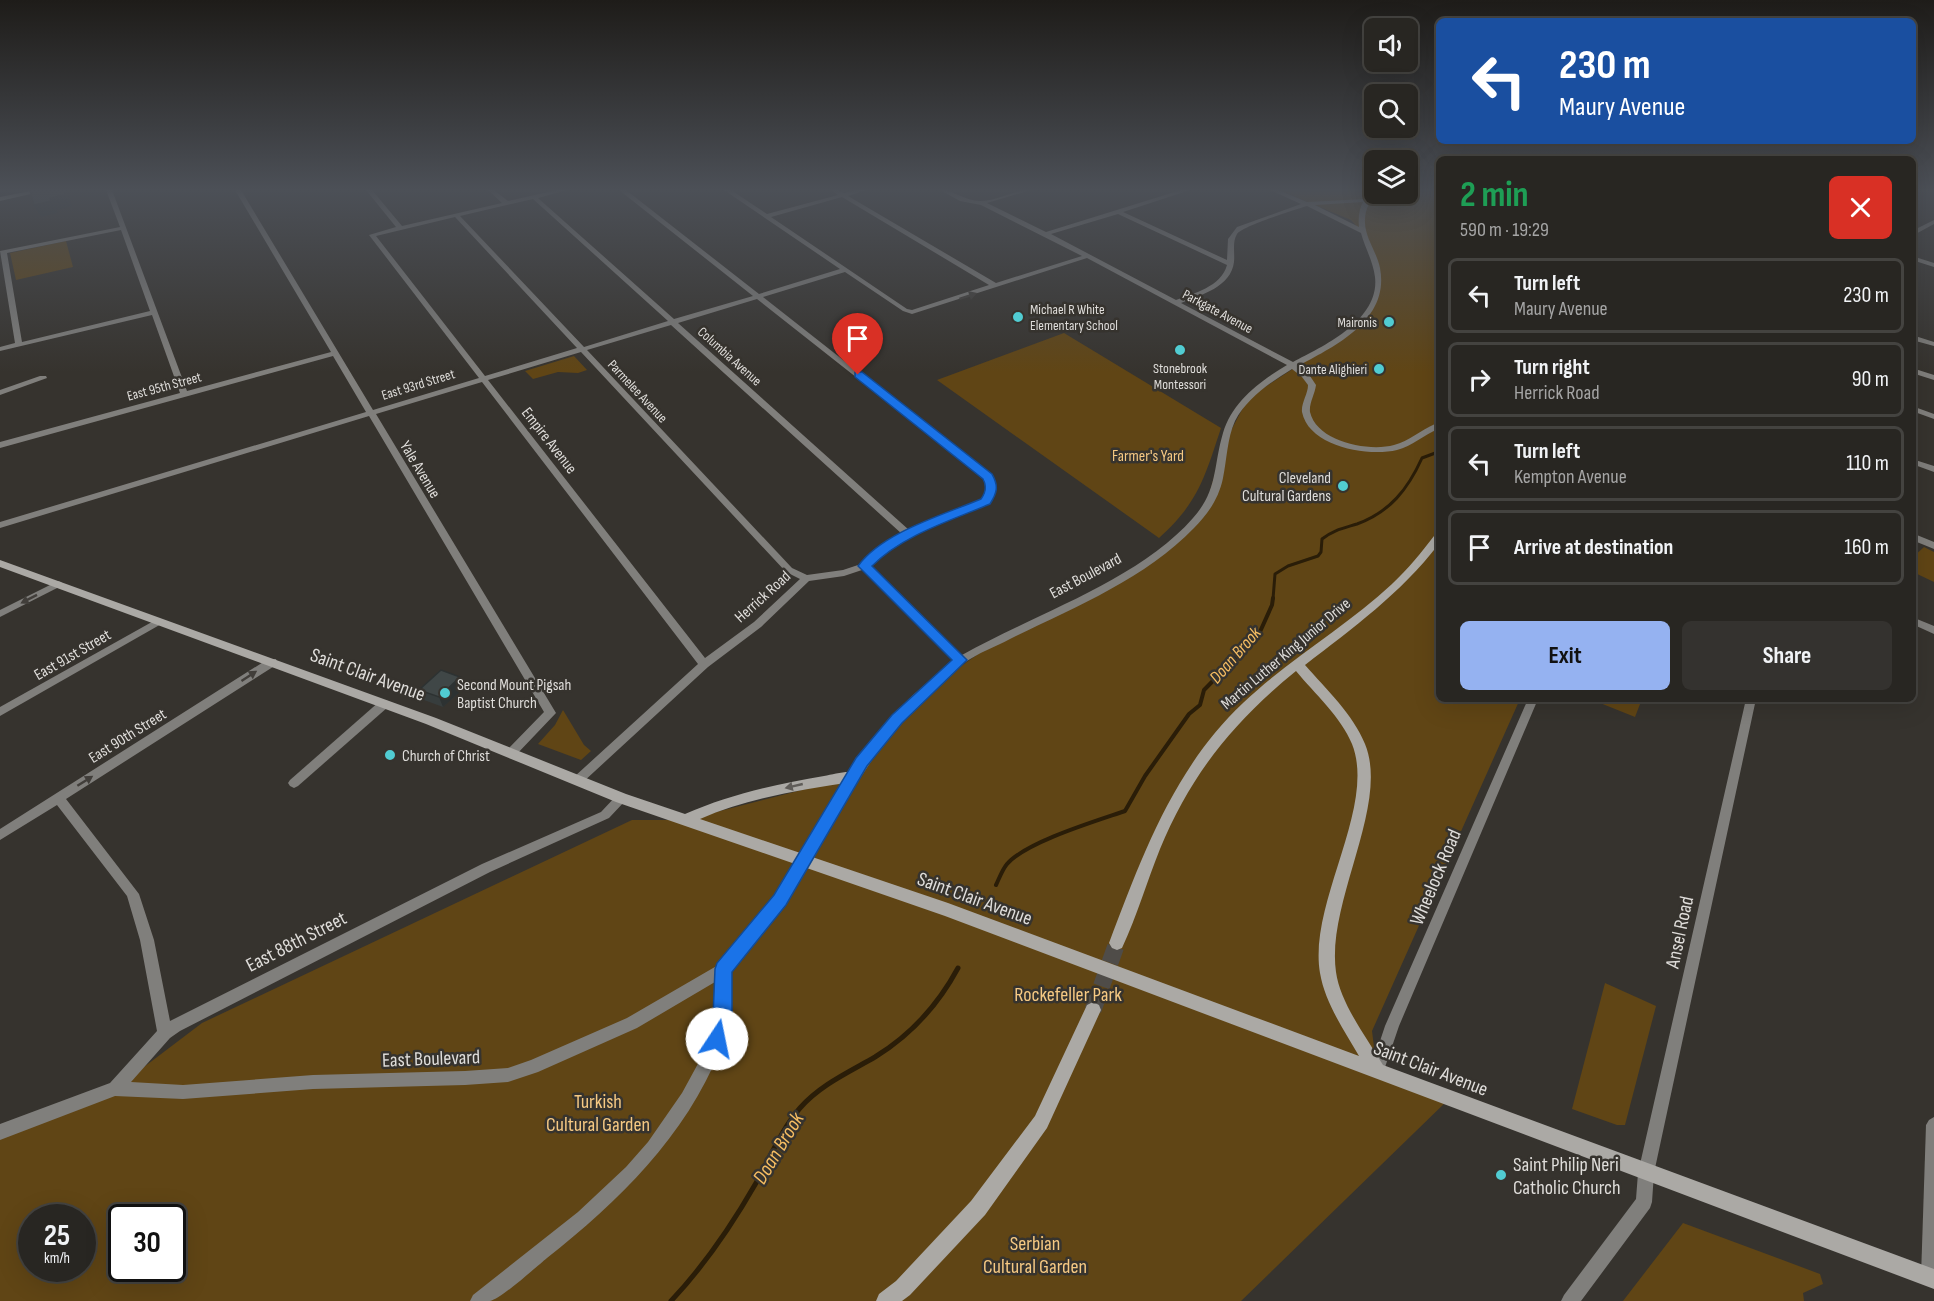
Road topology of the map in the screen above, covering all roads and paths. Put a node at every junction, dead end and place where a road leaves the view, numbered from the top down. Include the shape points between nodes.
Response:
1 (131, 251) edge
2 (274, 251) edge
3 (384, 251) edge
4 (489, 251) edge
5 (593, 251) edge
6 (700, 251) edge
7 (817, 251) edge
8 (937, 251) edge
9 (1076, 251) edge
10 (1202, 251) edge
11 (1230, 251) edge
12 (1372, 251) edge
13 (2, 253) edge
14 (1086, 256) junction
15 (1916, 259) edge
16 (1230, 264) junction
17 (1934, 265) edge
18 (845, 270) junction
19 (996, 286) junction
20 (758, 296) junction
21 (1174, 303) junction
22 (155, 312) junction
23 (672, 322) junction
24 (1916, 338) edge
25 (1934, 344) edge
26 (19, 345) junction
27 (0, 349) edge
28 (580, 349) junction
29 (335, 353) junction
30 (1292, 365) junction
31 (1916, 371) edge
32 (43, 378) dead end
33 (1934, 378) edge
34 (483, 379) junction
35 (0, 393) edge
36 (185, 394) junction
37 (1916, 410) edge
38 (369, 413) junction
39 (1934, 417) edge
40 (1436, 427) edge
41 (0, 445) edge
42 (1916, 462) edge
43 (1934, 469) edge
44 (0, 525) edge
45 (908, 534) junction
46 (1916, 538) edge
47 (1436, 541) edge
48 (1934, 546) edge
49 (0, 563) edge
50 (864, 566) junction
51 (806, 578) junction
52 (58, 584) junction
53 (0, 614) edge
54 (159, 621) junction
55 (1916, 622) edge
56 (1934, 630) edge
57 (961, 660) junction
58 (272, 662) junction
59 (704, 664) junction
60 (1297, 664) junction
61 (1532, 702) edge
62 (1750, 702) edge
63 (384, 704) junction
64 (0, 712) edge
65 (511, 753) junction
66 (852, 777) junction
67 (578, 780) junction
68 (294, 783) dead end
69 (59, 798) junction
70 (621, 798) junction
71 (685, 820) junction
72 (0, 835) edge
73 (803, 861) junction
74 (1117, 943) tunnel mouth
75 (724, 969) junction
76 (1094, 1010) tunnel mouth
77 (165, 1033) junction
78 (1377, 1071) junction
79 (115, 1089) junction
80 (1934, 1125) edge
81 (0, 1132) edge
82 (1646, 1173) junction
83 (1931, 1278) edge
84 (479, 1301) edge
85 (886, 1301) edge
86 (1570, 1301) edge

1 - 22 street
2 - 29 street, Yale Avenue
3 - 34 street, Empire Avenue
4 - 28 street, Parmelee Avenue
5 - 23 street, Columbia Avenue
6 - 20 street
7 - 18 street
8 - 19 street
9 - 14 street, Parkgate Avenue
10 - 16 street
11 - 16 street
12 - 30 street, East Boulevard via 1380,276 1379,289 1363,320
13 - 26 street
14 - 19 street
14 - 21 street, Parkgate Avenue
15 - 17 street
16 - 21 street via 1227,275 1217,283
18 -> 19 street via 912,312
18 - 20 street, East 93rd Street
20 - 23 street, East 93rd Street
20 - 45 street, Herrick Road via 988,477 992,485 986,502
21 - 30 street, Parkgate Avenue
22 - 26 street
22 - 36 street
23 - 28 street, East 93rd Street
23 - 45 street, Columbia Avenue
24 - 25 street
26 - 27 street
28 - 34 street, East 93rd Street
28 - 51 street, Parmelee Avenue via 789,570
29 - 36 street, East 95th Street
29 - 38 street, Yale Avenue
30 - 40 street, Parkgate Avenue via 1312,385 1307,405 1309,418 1319,431 1341,444 1362,450 1386,450
30 - 57 street, East Boulevard via 1253,393 1232,419 1212,498 1178,538 1142,565
31 - 33 street
32 - 35 street
34 - 38 street, East 93rd Street
34 - 59 street, Empire Avenue
36 - 41 street, East 95th Street
37 - 39 street
38 - 44 street, East 93rd Street
38 - 65 street, Yale Avenue via 550,713
42 - 43 street
45 - 50 street, Herrick Road via 882,549
46 - 48 street
47 - 60 main road, Martin Luther King Junior Drive via 1398,584
49 - 52 main road, Saint Clair Avenue
50 - 51 street, Herrick Road
50 - 57 street
51 - 59 street, Herrick Road via 791,595
52 -> 53 street
52 - 54 main road, Saint Clair Avenue
54 - 58 main road, Saint Clair Avenue
54 - 64 street, East 91st Street
55 - 56 street
57 - 66 street, East Boulevard via 897,719
58 - 63 main road, Saint Clair Avenue
69 -> 58 street, East 90th Street
59 - 67 street, Herrick Road
60 - 74 main road, Martin Luther King Junior Drive via 1228,726 1185,783 1153,844
60 - 78 main road via 1347,723 1359,745 1364,768 1362,802 1329,925 1327,961 1336,1000
61 - 78 street, Wheelock Road via 1392,1026
62 - 82 street, Ansel Road
63 - 65 main road, Saint Clair Avenue
63 - 68 street
65 - 67 main road, Saint Clair Avenue
66 -> 71 main road via 764,793
66 - 73 street, East Boulevard
67 - 70 main road, Saint Clair Avenue
69 - 72 street, East 90th Street
69 - 77 street via 133,894 147,940
70 - 71 main road, Saint Clair Avenue
70 - 77 street, East 88th Street via 605,815 486,868
71 - 73 main road, Saint Clair Avenue
73 - 75 street, East Boulevard via 770,914
73 - 78 main road, Saint Clair Avenue via 948,910
75 - 79 street, East Boulevard via 632,1023 508,1075 313,1082 183,1092
75 - 84 street via 722,1017 713,1051 656,1144 609,1195
76 - 85 main road via 1041,1122 978,1208
77 - 79 street, East 88th Street
78 - 82 main road, Saint Clair Avenue
79 - 81 street, East 88th Street
80 - 83 street
82 - 83 main road, Saint Clair Avenue
82 - 86 street, Ansel Road via 1644,1202

